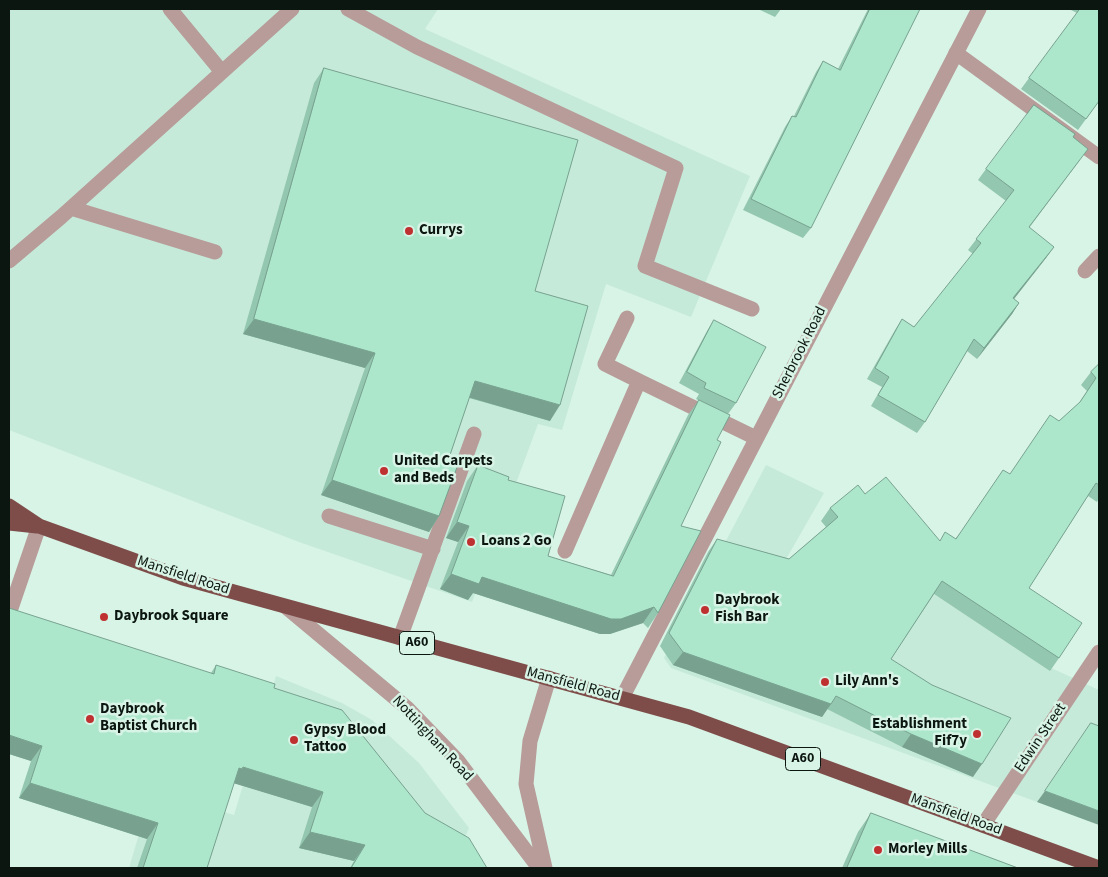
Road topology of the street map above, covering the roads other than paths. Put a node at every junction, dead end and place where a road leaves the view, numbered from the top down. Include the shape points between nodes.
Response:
1 (170, 9) edge
2 (292, 9) edge
3 (348, 9) edge
4 (978, 9) edge
5 (956, 53) junction
6 (222, 72) junction
7 (1099, 157) edge
8 (71, 208) junction
9 (215, 252) dead end
10 (1099, 256) edge
11 (9, 261) edge
12 (1085, 271) dead end
13 (752, 309) dead end
14 (627, 318) dead end
15 (639, 381) junction
16 (474, 434) dead end
17 (756, 438) junction
18 (9, 506) edge
19 (329, 516) dead end
20 (9, 523) edge
21 (39, 526) junction
22 (433, 549) junction
23 (565, 551) dead end
24 (286, 607) junction
25 (9, 614) edge
26 (400, 638) junction
27 (1099, 652) edge
28 (549, 678) junction
29 (622, 698) junction
30 (982, 825) junction
31 (539, 868) edge
32 (545, 868) edge
33 (1099, 868) edge

1 - 6 street
2 - 6 street
3 - 13 street via 417,47 676,168 646,266
4 - 5 street, Sherbrook Road
5 - 7 street
5 - 17 street, Sherbrook Road
6 - 8 street
8 - 9 street
8 - 11 street
10 - 12 street
14 - 15 street via 605,364
15 - 17 street
15 - 23 street
16 - 22 street
17 - 29 street, Sherbrook Road
18 - 21 highway, Mansfield Road / A60
19 - 22 street
20 - 21 highway, Mansfield Road / A60
21 - 24 highway, Mansfield Road / A60 via 183,578
21 - 25 street
22 - 26 street
24 - 26 highway, Mansfield Road / A60
24 - 31 street, Nottingham Road via 408,708 458,761
26 - 28 highway, Mansfield Road / A60
27 - 30 street, Edwin Street
28 - 29 highway, Mansfield Road / A60
28 - 32 street via 530,741 526,784
29 - 30 highway, Mansfield Road / A60 via 689,718
30 - 33 highway, Mansfield Road / A60

